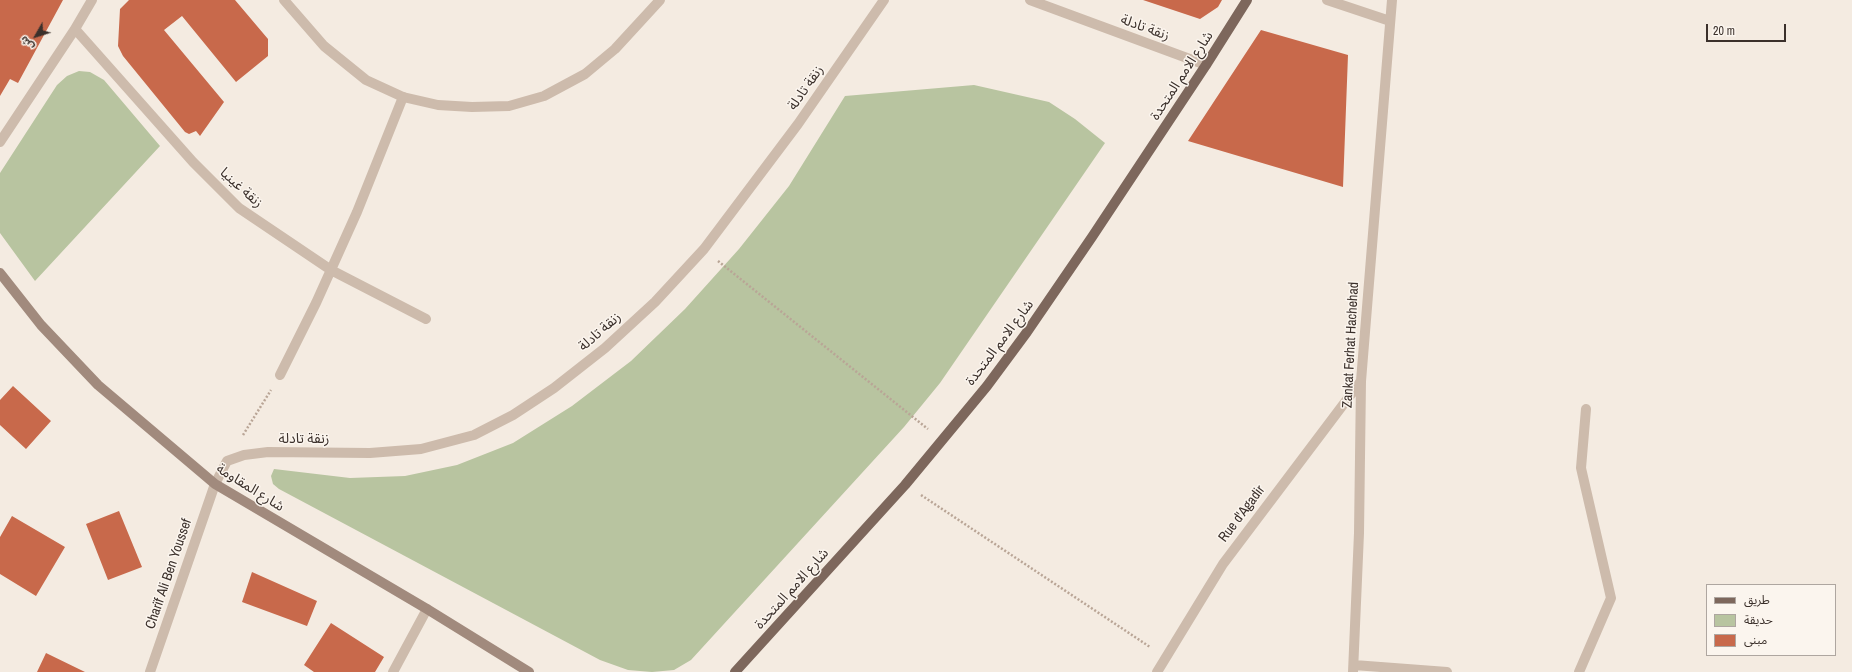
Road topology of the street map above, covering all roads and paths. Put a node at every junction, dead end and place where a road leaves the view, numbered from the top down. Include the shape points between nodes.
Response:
1 (92, 0) edge
2 (284, 0) edge
3 (660, 0) edge
4 (884, 0) edge
5 (1030, 0) edge
6 (1247, 0) edge
7 (1327, 0) edge
8 (1392, 0) edge
9 (1390, 21) junction
10 (75, 29) junction
11 (1206, 65) junction
12 (403, 97) junction
13 (0, 142) edge
14 (704, 249) junction
15 (331, 270) junction
16 (0, 273) edge
17 (426, 319) dead end
18 (280, 375) joint
19 (1362, 381) junction
20 (1586, 409) dead end
21 (942, 441) junction
22 (227, 461) junction
23 (215, 484) junction
24 (905, 485) junction
25 (427, 609) junction
26 (1166, 657) junction
27 (1354, 668) edge
28 (150, 672) edge
29 (393, 672) edge
30 (529, 672) edge
31 (735, 672) edge
32 (1157, 672) edge
33 (1447, 672) edge
34 (1579, 672) edge

1 - 10 street
2 - 12 street via 324,46 366,80
3 - 12 street via 616,49 585,74 544,96 509,106 472,107 438,105
4 - 14 street, زنقة تادلة via 798,124
5 - 11 street, زنقة تادلة
6 - 11 main road, شارع الامم المتحدة
7 - 9 street
8 - 9 street, Zankat Ferhat Hachehad
9 - 19 street, Zankat Ferhat Hachehad
10 - 13 street
10 - 15 street, زنقة غينيا via 193,162 239,208
11 - 21 main road, شارع الامم المتحدة via 1028,332
12 - 15 street
14 - 21 path
14 - 22 street, زنقة تادلة via 655,302 605,348 554,388 513,415 474,435 422,449 370,453 268,452
15 - 17 street, زنقة غينيا
15 - 18 street
16 - 23 main road, شارع المقاومة via 41,326 98,385
18 - 22 path
19 - 26 street, Rue d'Agadir via 1223,564
19 - 27 street, Zankat Ferhat Hachehad
20 - 34 street via 1581,468 1611,598
21 - 24 main road, شارع الامم المتحدة
22 - 23 street
23 - 25 main road, شارع المقاومة
23 - 28 street, Charïf Ali Ben Youssef
24 - 26 path
24 - 31 main road, شارع الامم المتحدة
25 - 29 street
25 - 30 main road, شارع المقاومة
26 - 32 street, Rue d'Agadir
27 - 33 street

